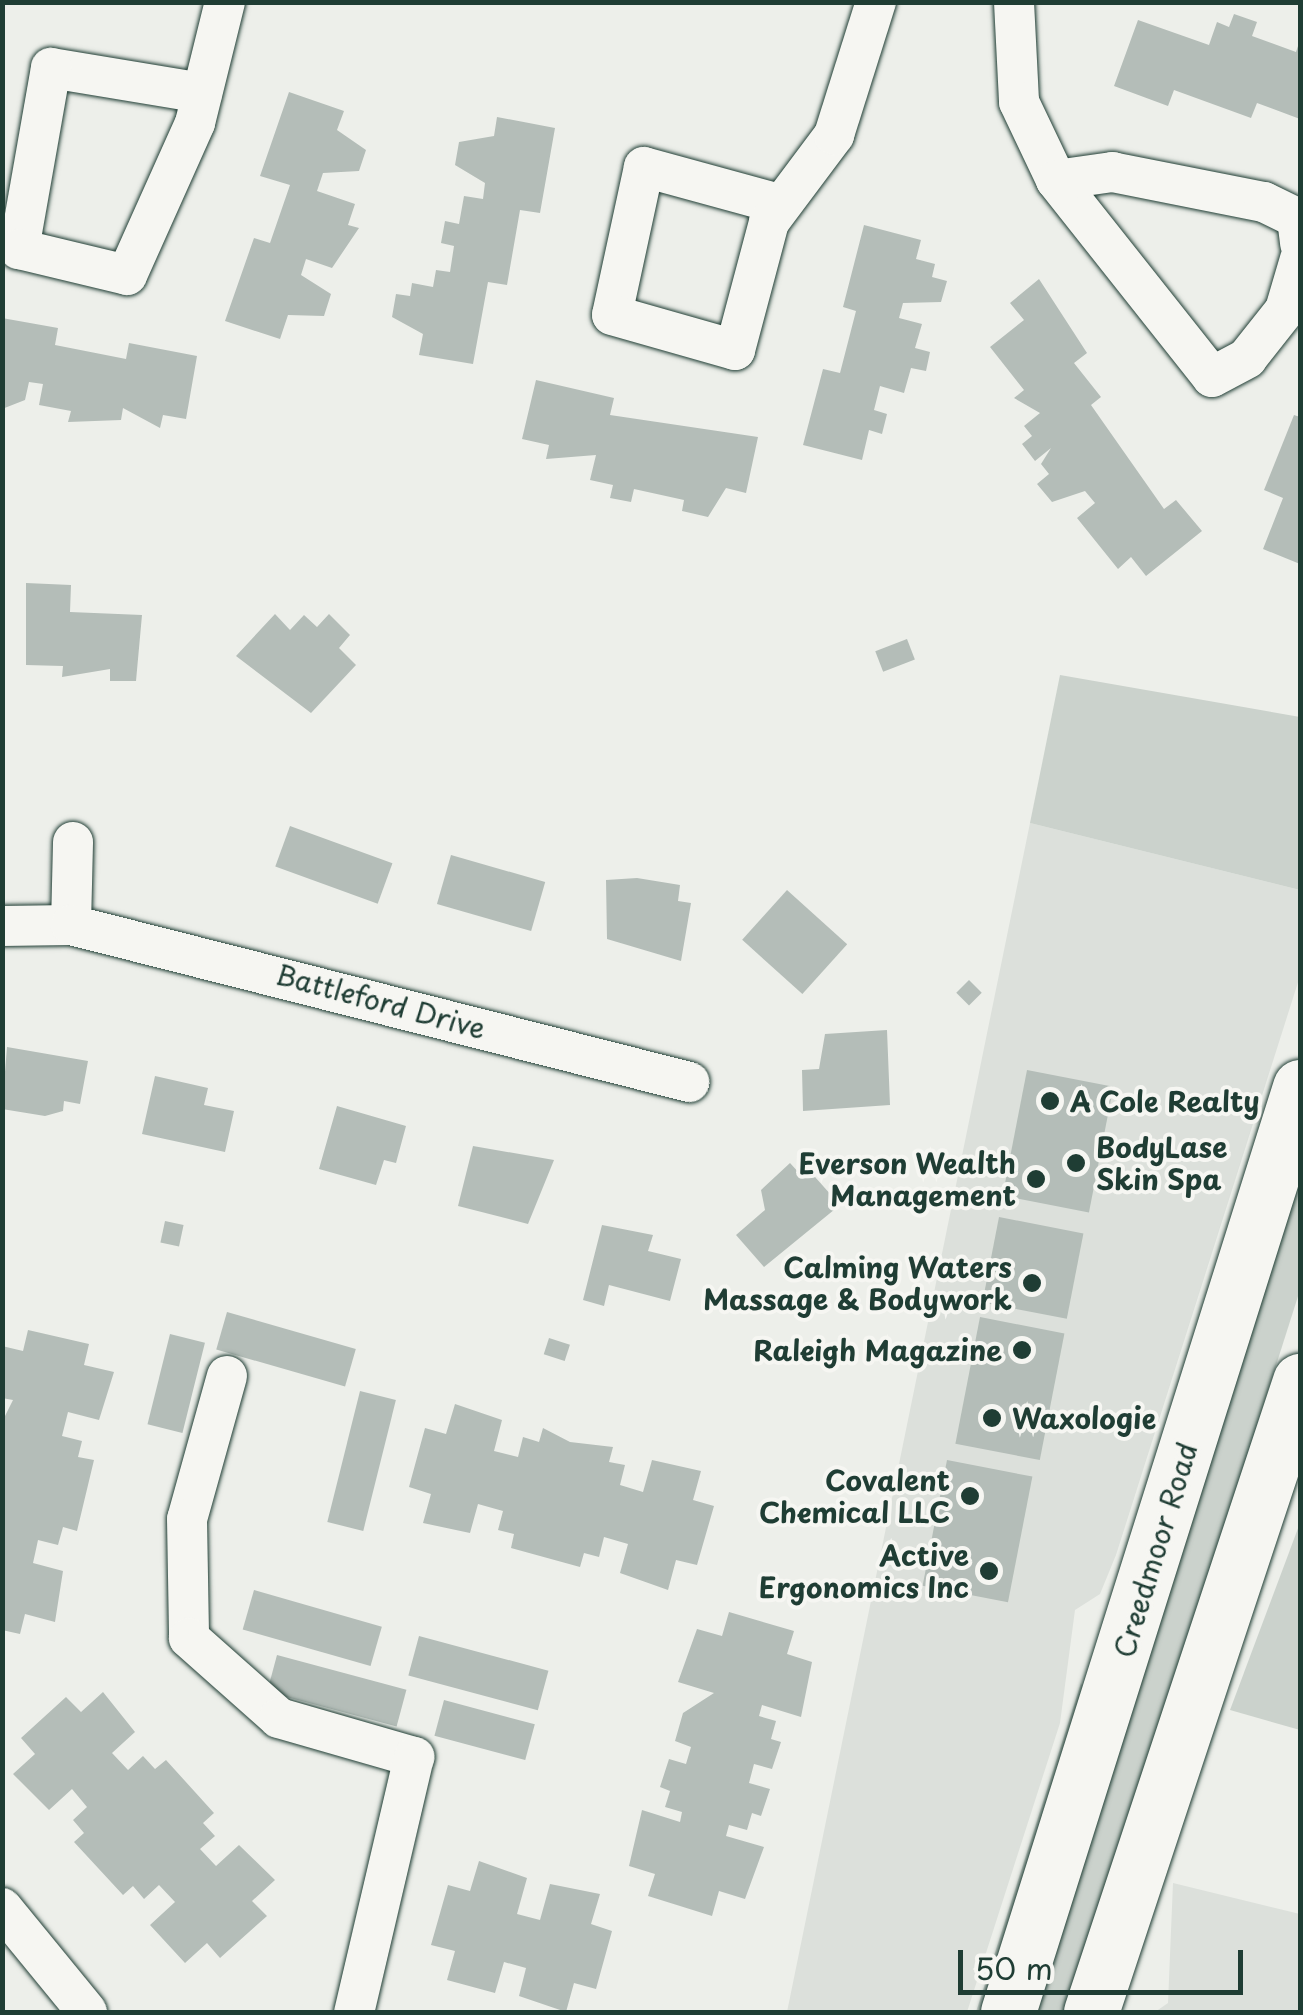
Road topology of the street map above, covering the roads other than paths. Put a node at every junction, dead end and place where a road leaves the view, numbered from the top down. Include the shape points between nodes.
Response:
1 (225, 2) edge
2 (876, 2) edge
3 (1014, 2) edge
4 (202, 93) junction
5 (1056, 180) junction
6 (779, 204) junction
7 (1300, 244) edge
8 (1300, 259) edge
9 (72, 842) dead end
10 (71, 924) junction
11 (2, 926) edge
12 (689, 1082) dead end
13 (1300, 1087) edge
14 (227, 1376) dead end
15 (1300, 1381) edge
16 (2, 1908) edge
17 (87, 2012) edge
18 (354, 2012) edge
19 (1008, 2012) edge
20 (1091, 2012) edge

1 - 4 street
2 - 6 street via 834,136
3 - 5 street via 1019,102
4 - 4 street via 127,275 19,249 51,68
5 - 7 street via 1112,172 1264,202 1297,218
5 - 8 street via 1212,377 1247,358 1286,310
6 - 6 street via 734,350 612,315 644,168
9 - 10 street
10 - 11 street, Battleford Drive
10 - 12 street, Battleford Drive
13 - 19 main road, Creedmoor Road
14 - 18 street via 187,1519 189,1638 279,1718 414,1757
15 - 20 main road
16 - 17 street

